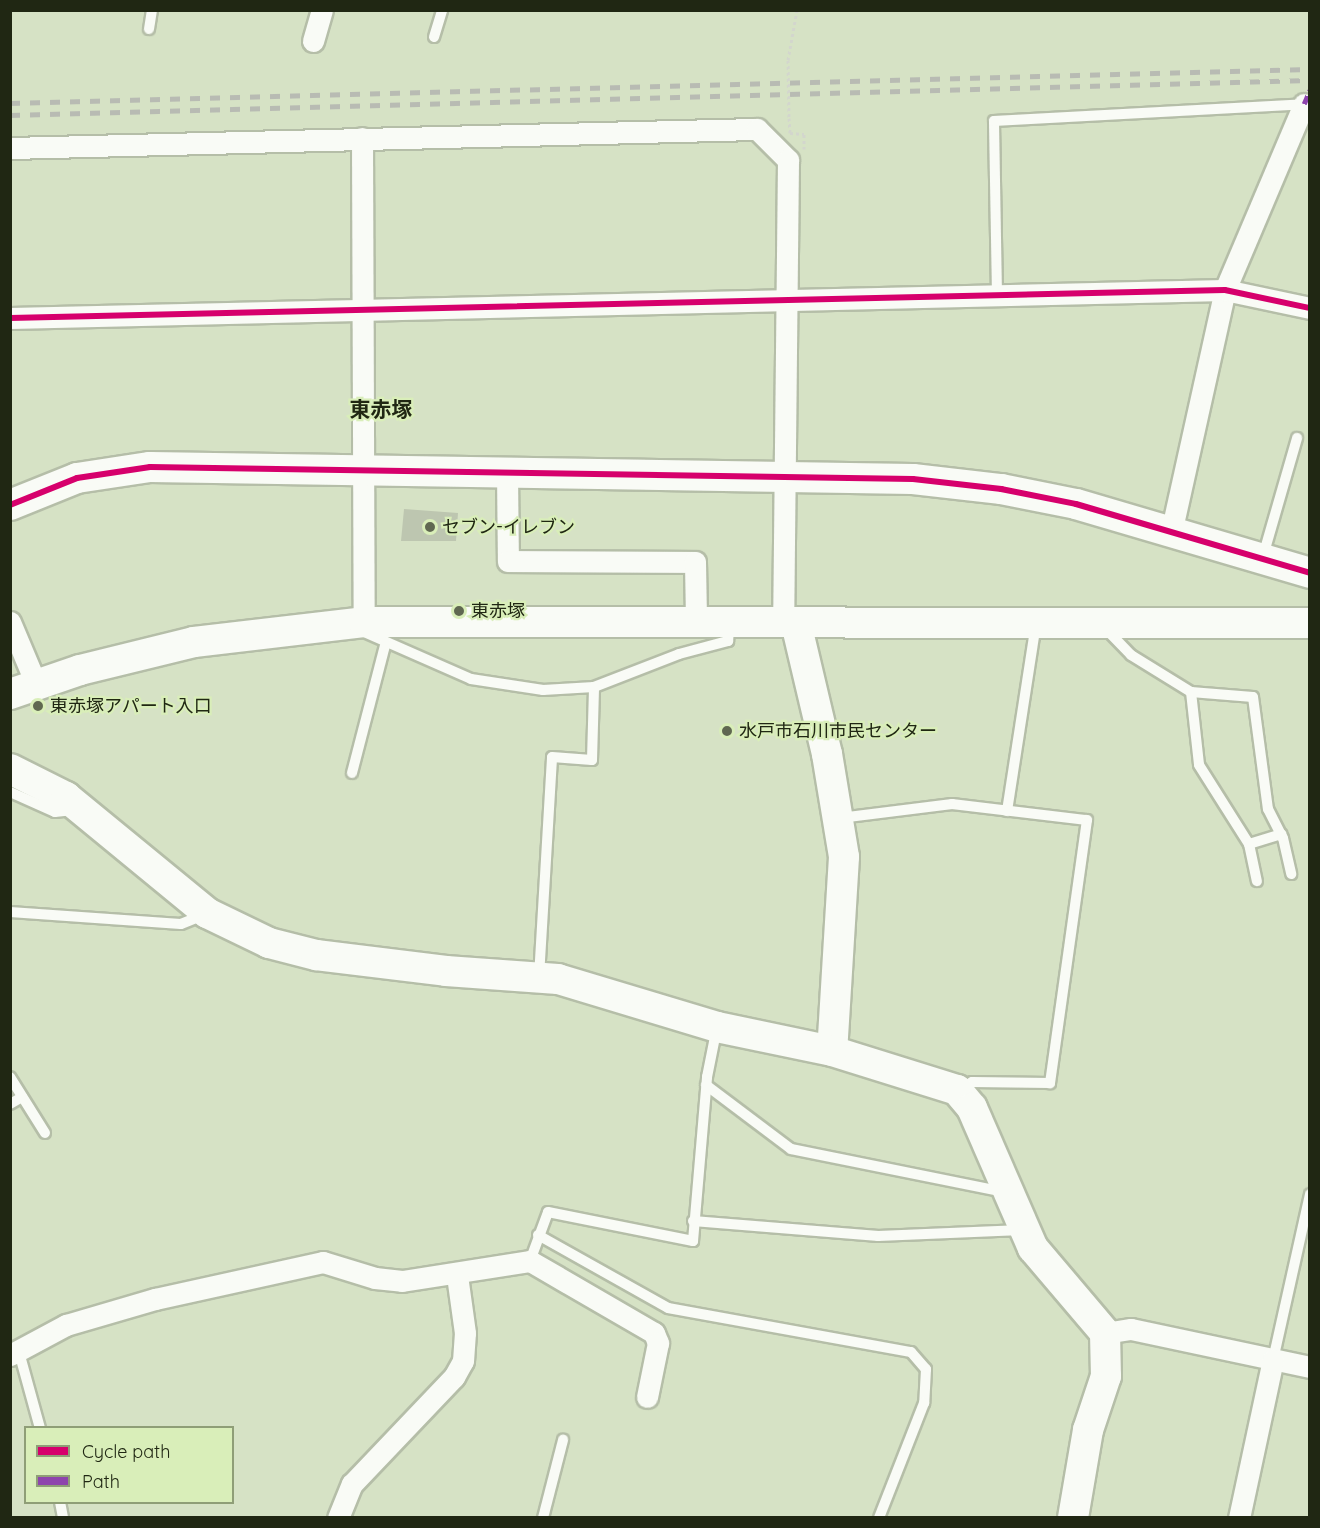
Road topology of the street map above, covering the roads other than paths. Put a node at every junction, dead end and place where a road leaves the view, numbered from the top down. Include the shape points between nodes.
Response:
1 (152, 10) edge
2 (322, 10) edge
3 (442, 10) edge
4 (149, 29) dead end
5 (434, 37) dead end
6 (313, 41) dead end
7 (1304, 104) joint
8 (362, 138) junction
9 (10, 148) edge
10 (1225, 291) junction
11 (997, 295) junction
12 (786, 303) junction
13 (1310, 308) edge
14 (362, 310) junction
15 (12, 323) edge
16 (1297, 438) dead end
17 (364, 469) junction
18 (507, 472) junction
19 (784, 477) junction
20 (10, 505) edge
21 (1172, 533) junction
22 (1262, 559) junction
23 (1310, 573) edge
24 (10, 622) edge
25 (364, 622) junction
26 (696, 622) junction
27 (730, 622) junction
28 (790, 622) junction
29 (1036, 623) junction
30 (1100, 623) junction
31 (1310, 623) edge
32 (386, 642) junction
33 (594, 687) junction
34 (23, 689) edge
35 (1191, 692) junction
36 (10, 769) edge
37 (352, 773) dead end
38 (10, 792) edge
39 (79, 809) junction
40 (1007, 811) junction
41 (840, 818) junction
42 (1281, 834) junction
43 (1249, 844) junction
44 (1291, 874) dead end
45 (1257, 881) dead end
46 (10, 912) edge
47 (207, 914) junction
48 (539, 978) junction
49 (717, 1027) junction
50 (832, 1051) junction
51 (10, 1077) edge
52 (706, 1086) junction
53 (957, 1090) junction
54 (22, 1097) junction
55 (10, 1104) edge
56 (45, 1133) dead end
57 (1008, 1192) junction
58 (1310, 1194) edge
59 (693, 1221) junction
60 (1024, 1230) junction
61 (538, 1235) junction
62 (530, 1261) junction
63 (458, 1275) junction
64 (1105, 1333) junction
65 (15, 1354) edge
66 (1273, 1360) junction
67 (1310, 1367) edge
68 (647, 1397) dead end
69 (39, 1426) edge
70 (563, 1440) dead end
71 (338, 1518) edge
72 (543, 1518) edge
73 (879, 1518) edge
74 (1072, 1518) edge
75 (1239, 1518) edge

1 - 4 lane
2 - 6 street
3 - 5 lane
7 - 10 street
7 - 11 lane via 994,121
8 - 9 street
8 - 12 street via 757,129 788,160
8 - 14 street
10 - 11 street
10 - 13 street
10 - 21 street
11 - 12 street
12 - 14 street
12 - 19 street
14 - 15 street
14 - 17 street
16 - 22 lane
17 - 18 street
17 - 20 street via 130,469 77,478
17 - 25 street
18 - 19 street
18 - 26 street via 508,561 695,562
19 - 21 street via 913,479 1001,489 1076,504
19 - 28 street
21 - 22 street
22 - 23 street
24 - 34 street
25 - 26 street
25 - 32 lane via 364,632
25 - 34 street via 213,638
26 - 27 street
27 - 28 street
27 - 33 lane via 728,641 679,654
28 - 29 street
28 - 41 street
29 - 30 street
29 - 40 lane
30 - 31 street
30 - 35 lane via 1131,655
32 - 33 lane via 471,680 543,690
32 - 37 lane
33 - 48 lane via 592,760 552,758
35 - 42 lane via 1253,696 1268,809
35 - 43 lane via 1199,765
36 - 39 street via 30,775
38 - 39 lane via 55,812
39 - 47 street
40 - 41 lane via 952,804
40 - 53 lane via 1087,820 1050,1083 972,1082
41 - 50 street via 843,857
42 - 43 lane
42 - 44 lane
43 - 45 lane
46 - 47 lane via 181,924
47 - 48 street via 269,944 316,955
48 - 49 street via 615,993
49 - 50 street
49 - 52 lane
50 - 53 street
51 - 54 lane
52 - 57 lane via 791,1149
52 - 59 lane
53 - 57 street via 972,1108
54 - 55 lane
54 - 56 lane
57 - 60 street
58 - 66 lane
59 - 60 lane via 878,1236
59 - 61 lane via 693,1241 548,1212
60 - 64 street via 1033,1248
61 - 62 lane
61 - 73 lane via 668,1308 910,1352 926,1369 924,1403
62 - 63 street
62 - 68 street via 654,1333 658,1343
63 - 65 street via 409,1281 375,1278 323,1262 155,1299 66,1325
63 - 71 street via 465,1333 463,1362 454,1377 352,1484
64 - 66 street via 1131,1329
64 - 74 street via 1106,1376 1088,1430
65 - 69 lane
66 - 67 street
66 - 75 street
70 - 72 lane

